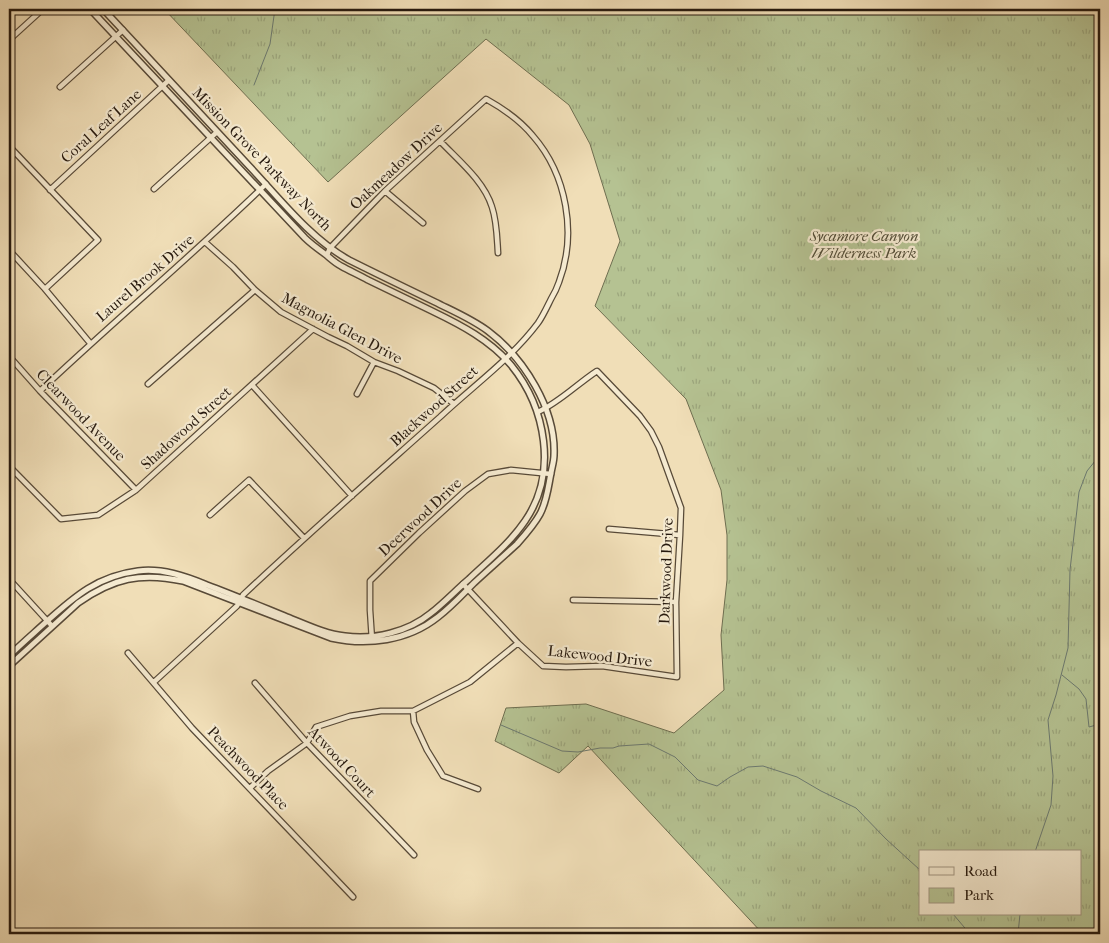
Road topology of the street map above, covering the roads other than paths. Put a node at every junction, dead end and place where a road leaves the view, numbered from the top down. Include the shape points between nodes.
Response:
1 (44, 9) edge
2 (90, 9) edge
3 (103, 9) edge
4 (123, 30) junction
5 (116, 37) junction
6 (9, 40) edge
7 (169, 80) junction
8 (163, 86) junction
9 (60, 87) dead end
10 (486, 99) joint
11 (217, 132) junction
12 (211, 138) junction
13 (440, 141) junction
14 (9, 146) edge
15 (266, 184) junction
16 (154, 189) dead end
17 (50, 190) junction
18 (260, 190) junction
19 (385, 191) junction
20 (423, 223) dead end
21 (205, 242) junction
22 (330, 248) junction
23 (9, 250) edge
24 (498, 253) dead end
25 (327, 255) junction
26 (45, 289) junction
27 (255, 290) junction
28 (313, 329) junction
29 (90, 343) junction
30 (511, 353) junction
31 (9, 356) edge
32 (505, 360) junction
33 (374, 362) junction
34 (148, 384) dead end
35 (252, 385) junction
36 (40, 390) junction
37 (357, 394) dead end
38 (454, 404) junction
39 (545, 409) junction
40 (538, 412) junction
41 (9, 466) edge
42 (544, 472) junction
43 (550, 474) junction
44 (136, 490) junction
45 (352, 496) junction
46 (210, 515) dead end
47 (609, 530) dead end
48 (680, 536) junction
49 (304, 538) junction
50 (9, 580) edge
51 (463, 584) junction
52 (468, 589) junction
53 (573, 600) dead end
54 (240, 601) junction
55 (676, 602) junction
56 (48, 621) junction
57 (52, 626) junction
58 (372, 639) junction
59 (518, 643) junction
60 (128, 653) dead end
61 (9, 656) edge
62 (9, 666) edge
63 (677, 677) joint
64 (154, 682) junction
65 (255, 683) dead end
66 (413, 711) junction
67 (307, 743) junction
68 (250, 788) junction
69 (478, 789) dead end
70 (414, 855) dead end
71 (353, 897) dead end

1 - 6 street
2 - 5 street, Mission Grove Parkway North
3 - 4 street, Mission Grove Parkway North
4 - 5 street
4 - 7 street, Mission Grove Parkway North
5 - 8 street, Mission Grove Parkway North
5 - 9 street
7 - 8 street, Coral Leaf Lane
7 - 11 street, Mission Grove Parkway North
8 - 12 street, Mission Grove Parkway North
8 - 17 street, Coral Leaf Lane
10 - 13 street, Oakmeadow Drive
10 - 30 street, Blackwood Street via 506,111 535,138 559,181 567,210 568,238 559,283 539,322
11 - 12 street
11 - 15 street, Mission Grove Parkway North
12 - 16 street
12 - 18 street, Mission Grove Parkway North
13 - 19 street, Oakmeadow Drive
13 - 24 street via 486,192 495,220
14 - 17 street
15 - 18 street, Laurel Brook Drive
15 - 22 street, Mission Grove Parkway North
17 - 26 street via 98,240
18 - 21 street, Laurel Brook Drive
18 - 25 street, Mission Grove Parkway North via 314,247
19 - 20 street
19 - 22 street, Oakmeadow Drive
21 - 27 street, Magnolia Glen Drive
21 - 29 street, Laurel Brook Drive
22 - 25 street, Oakmeadow Drive
22 - 30 street, Mission Grove Parkway North via 465,316 488,331
23 - 26 street
25 - 32 street, Mission Grove Parkway North via 340,266 473,332
26 - 29 street
27 - 28 street, Magnolia Glen Drive via 281,312
27 - 34 street
28 - 33 street, Magnolia Glen Drive
28 - 35 street, Shadowood Street
29 - 36 street, Laurel Brook Drive
30 - 32 street, Blackwood Street
30 - 39 street, Mission Grove Parkway North via 537,388
31 - 36 street, Clearwood Avenue
32 - 38 street, Blackwood Street
32 - 40 street, Mission Grove Parkway North via 529,392
33 - 37 street
33 - 38 street, Magnolia Glen Drive via 434,388
35 - 44 street, Shadowood Street
35 - 45 street
36 - 44 street, Clearwood Avenue
38 - 45 street, Blackwood Street
39 - 40 street
39 - 43 street, Mission Grove Parkway North via 554,444
39 - 48 street, Darkwood Drive via 597,371 640,416 659,446 681,508
40 - 42 street, Mission Grove Parkway North via 545,446
41 - 44 street, Shadowood Street via 61,519 98,515
42 - 43 street, Deerwood Drive
42 - 51 street, Mission Grove Parkway North via 537,500 526,520 507,544
42 - 58 street, Deerwood Drive via 511,470 488,474 418,533 370,581
43 - 52 street, Mission Grove Parkway North via 545,502 530,529
45 - 49 street, Blackwood Street
46 - 49 street via 249,480
47 - 48 street
48 - 55 street, Darkwood Drive
49 - 54 street, Blackwood Street
50 - 56 street
51 - 52 street, Lakewood Drive
51 - 58 street, Mission Grove Parkway North via 419,622
52 - 58 street, Mission Grove Parkway North via 437,618 417,630 393,639
52 - 59 street, Lakewood Drive
53 - 55 street
54 - 56 street, Mission Grove Parkway North via 222,590 179,575 140,571 115,576 91,586
54 - 57 street, Mission Grove Parkway North via 183,581 145,576 95,591
54 - 58 street, Mission Grove Parkway North via 331,638 356,642
54 - 64 street, Blackwood Street
55 - 63 street, Darkwood Drive
56 - 57 street
56 - 61 street, Mission Grove Parkway North
57 - 62 street, Mission Grove Parkway North
59 - 63 street, Lakewood Drive via 543,666 602,666
59 - 66 street via 470,682
60 - 64 street, Peachwood Place
64 - 68 street, Peachwood Place via 192,728
65 - 67 street, Atwood Court
66 - 67 street via 381,711 350,716 316,727
66 - 69 street via 414,722 443,776
67 - 68 street
67 - 70 street, Atwood Court
68 - 71 street, Peachwood Place

